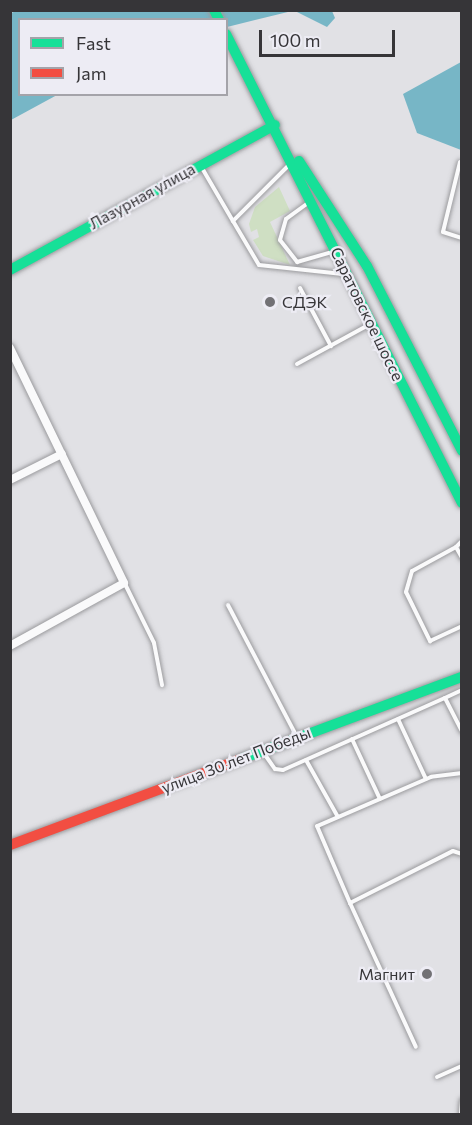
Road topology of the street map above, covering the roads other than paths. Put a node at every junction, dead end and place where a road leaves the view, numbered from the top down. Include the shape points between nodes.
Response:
1 (228, 38) edge
2 (275, 125) junction
3 (292, 160) junction
4 (460, 162) dead end
5 (201, 164) junction
6 (323, 198) junction
7 (311, 201) junction
8 (233, 221) junction
9 (462, 238) edge
10 (336, 253) junction
11 (10, 270) edge
12 (346, 274) junction
13 (300, 288) dead end
14 (371, 324) junction
15 (331, 346) junction
16 (10, 348) edge
17 (297, 364) dead end
18 (462, 451) edge
19 (62, 454) junction
20 (10, 480) edge
21 (462, 503) edge
22 (462, 541) edge
23 (456, 547) junction
24 (462, 558) edge
25 (124, 583) junction
26 (228, 605) dead end
27 (462, 626) edge
28 (10, 646) edge
29 (462, 677) edge
30 (162, 685) dead end
31 (462, 690) edge
32 (445, 698) junction
33 (398, 719) junction
34 (462, 732) edge
35 (297, 737) junction
36 (352, 739) junction
37 (261, 750) junction
38 (306, 759) junction
39 (462, 773) edge
40 (426, 779) junction
41 (380, 799) junction
42 (338, 817) junction
43 (10, 845) edge
44 (462, 854) edge
45 (350, 903) junction
46 (416, 1047) dead end
47 (462, 1066) edge
48 (437, 1077) dead end
49 (462, 1100) edge
50 (461, 1114) edge

1 - 2 main road, Саратовское шоссе
2 - 3 main road, Саратовское шоссе
2 - 5 main road, Лазурная улица
2 - 6 main road, Саратовское шоссе
3 - 7 main road, Саратовское шоссе
3 - 8 lane via 281,177
4 - 9 lane via 443,232
5 - 8 lane
5 - 11 main road, Лазурная улица
6 - 7 main road
6 - 18 main road, Саратовское шоссе via 367,266
7 - 10 main road, Саратовское шоссе
7 - 10 lane via 286,219 280,240 297,262
8 - 12 lane via 259,265
10 - 12 main road, Саратовское шоссе
12 - 14 main road, Саратовское шоссе
13 - 15 lane
14 - 15 lane
14 - 21 main road, Саратовское шоссе
15 - 17 lane
16 - 19 street
19 - 20 street
19 - 25 street
22 - 23 lane
23 - 24 lane
23 - 27 lane via 412,571 406,592 430,641
25 - 28 street
25 - 30 lane via 154,644
26 - 35 lane
29 - 35 main road, улица 30 лет Победы
31 - 32 lane
32 - 33 lane
32 - 34 lane
33 - 36 lane
33 - 40 lane
35 - 37 main road, улица 30 лет Победы
36 - 38 lane
36 - 41 lane
37 - 38 lane via 275,769
37 - 43 main road, улица 30 лет Победы
38 - 42 lane
39 - 40 lane
40 - 41 lane
41 - 42 lane
42 - 45 lane via 317,826
44 - 45 lane via 453,851
45 - 46 lane
47 - 48 lane
49 - 50 lane

